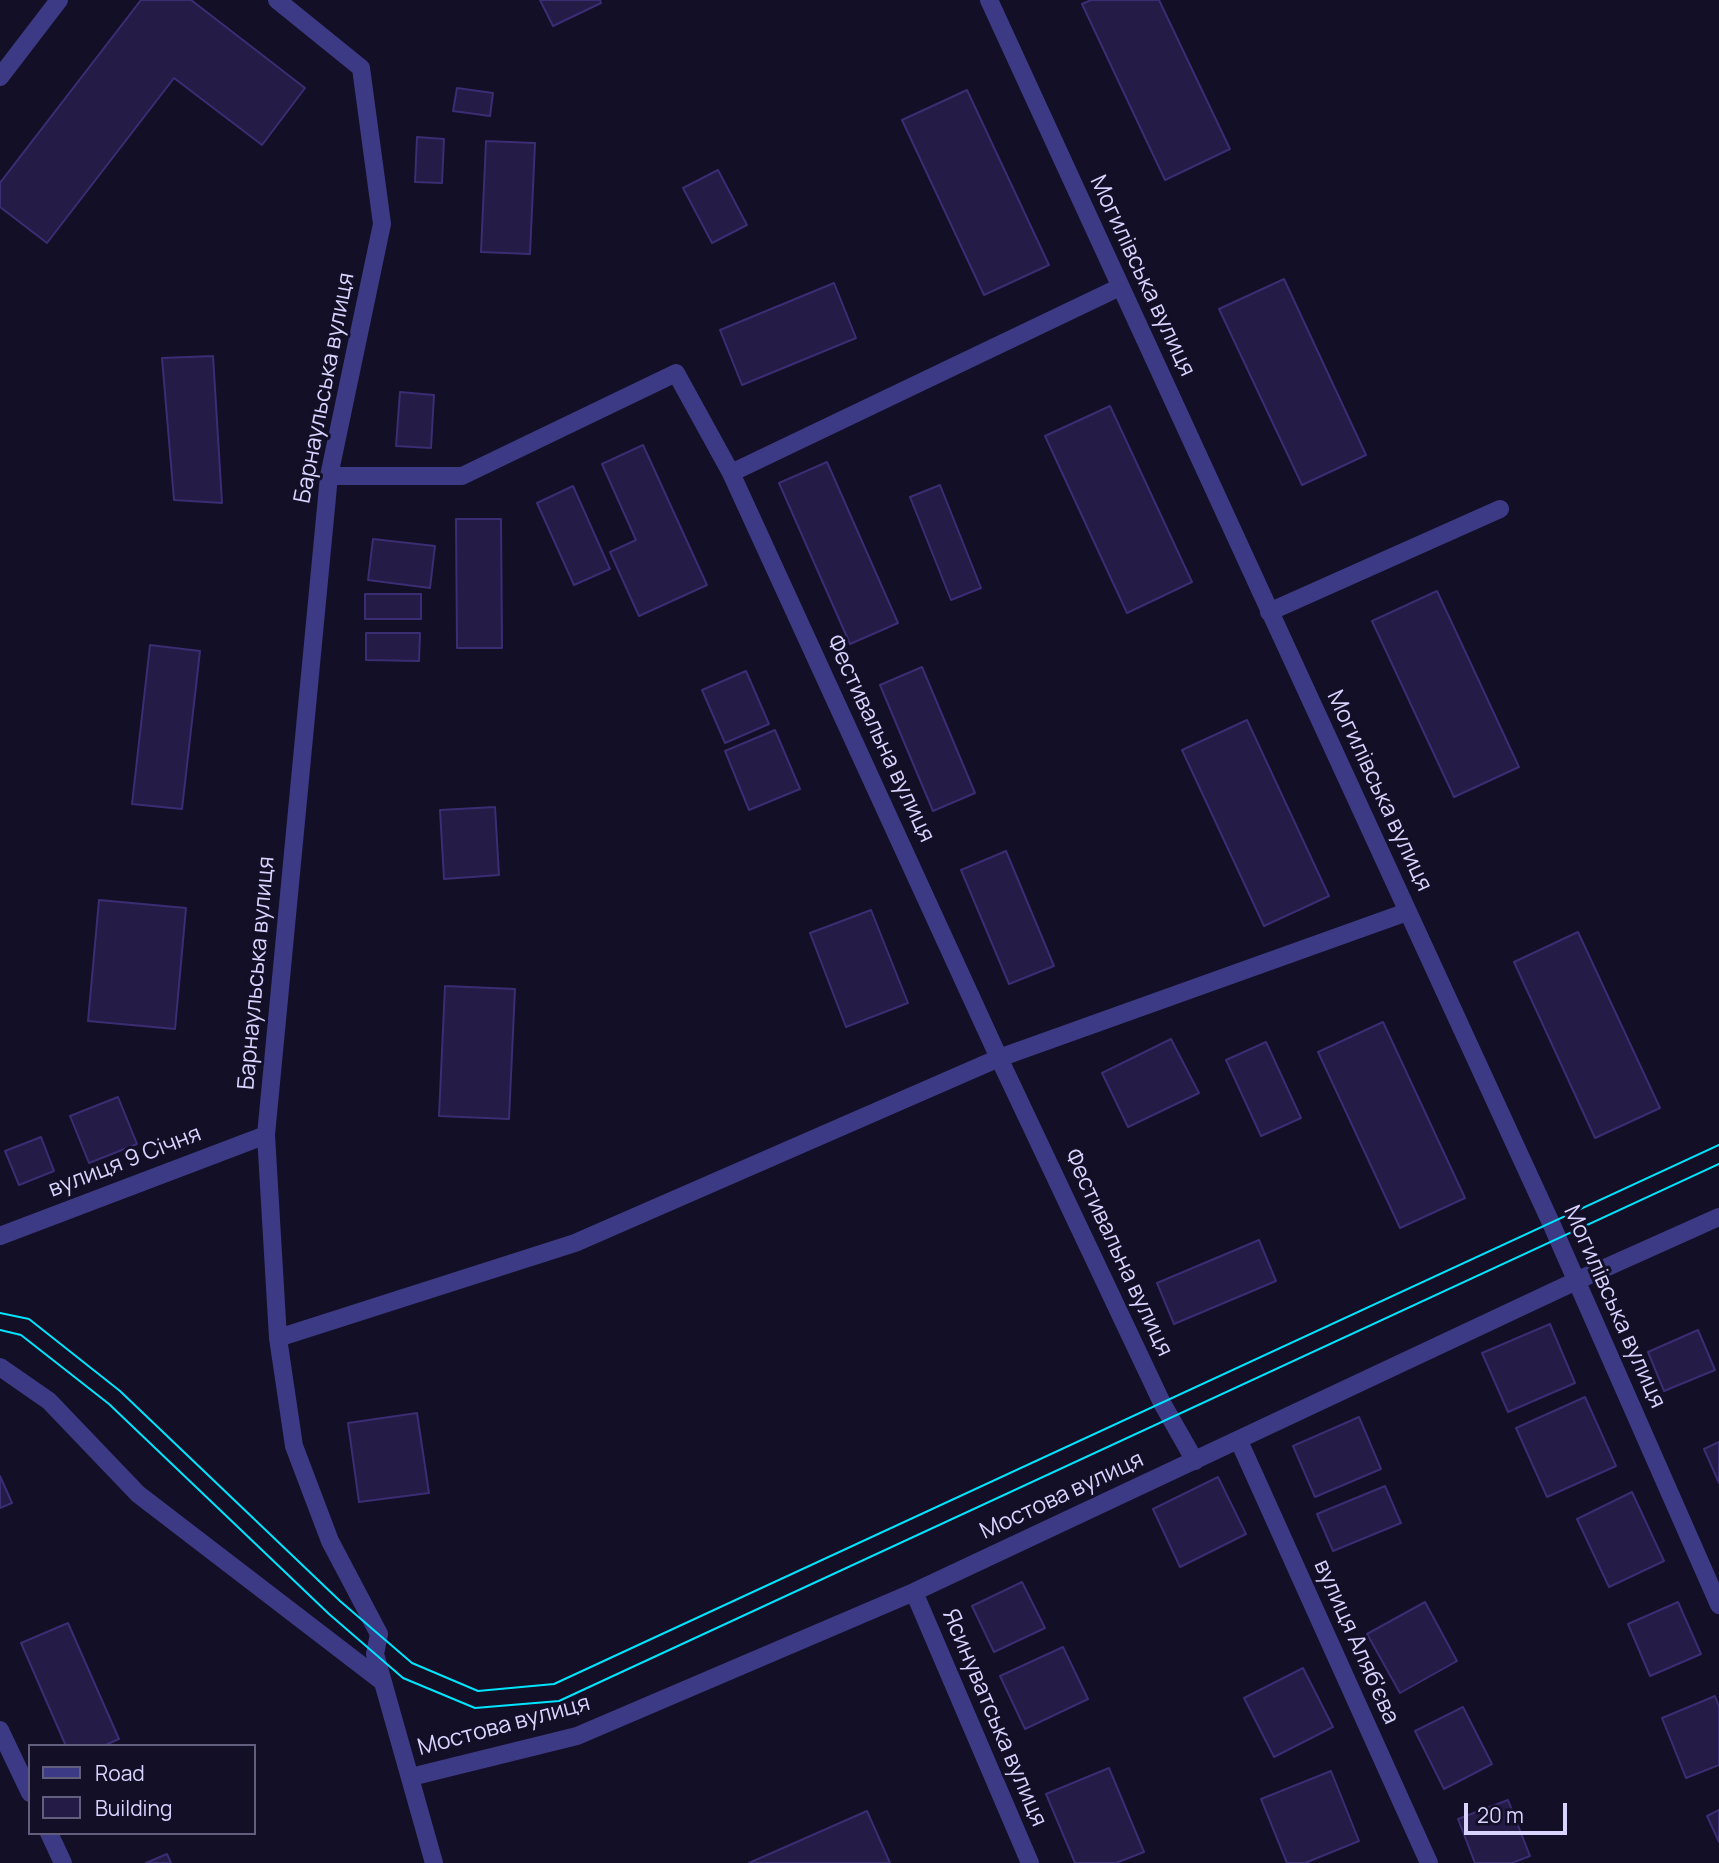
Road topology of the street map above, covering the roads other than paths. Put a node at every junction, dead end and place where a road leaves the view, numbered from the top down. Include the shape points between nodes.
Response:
1 (59, 0) edge
2 (276, 0) edge
3 (989, 0) edge
4 (0, 77) edge
5 (1121, 287) junction
6 (732, 473) junction
7 (329, 476) junction
8 (1500, 509) dead end
9 (1269, 612) junction
10 (1407, 912) junction
11 (999, 1058) junction
12 (266, 1135) junction
13 (1719, 1217) edge
14 (0, 1236) edge
15 (1576, 1281) junction
16 (278, 1338) junction
17 (0, 1367) edge
18 (1239, 1441) junction
19 (1195, 1461) junction
20 (914, 1592) junction
21 (1719, 1605) edge
22 (383, 1682) junction
23 (0, 1730) edge
24 (411, 1777) junction
25 (28, 1789) edge
26 (50, 1835) edge
27 (63, 1863) edge
28 (434, 1863) edge
29 (1030, 1863) edge
30 (1429, 1863) edge

1 - 4 street
2 - 7 street, Барнаульська вулиця via 361,68 382,224
3 - 5 street, Могилівська вулиця
5 - 6 street
5 - 9 street, Могилівська вулиця
6 - 7 street, Фестивальна вулиця via 676,373 462,476
6 - 11 street, Фестивальна вулиця
7 - 12 street, Барнаульська вулиця
8 - 9 street
9 - 10 street, Могилівська вулиця
10 - 11 street
10 - 15 street, Могилівська вулиця
11 - 16 street via 575,1243
11 - 19 street, Фестивальна вулиця via 1162,1403
12 - 14 street, вулиця 9 Січня
12 - 16 street, Барнаульська вулиця
13 - 15 street, Мостова вулиця
15 - 18 street, Мостова вулиця
15 - 21 street, Могилівська вулиця
16 - 22 street, Барнаульська вулиця via 294,1446 330,1541 379,1634 375,1654
17 - 22 street via 49,1401 138,1494
18 - 19 street, Мостова вулиця
18 - 30 street, вулиця Аляб'єва
19 - 20 street, Мостова вулиця
20 - 24 street, Мостова вулиця via 577,1736
20 - 29 street, Ясинуватська вулиця
22 - 24 street, Барнаульська вулиця
23 - 25 street
24 - 28 street, Барнаульська вулиця
26 - 27 street

